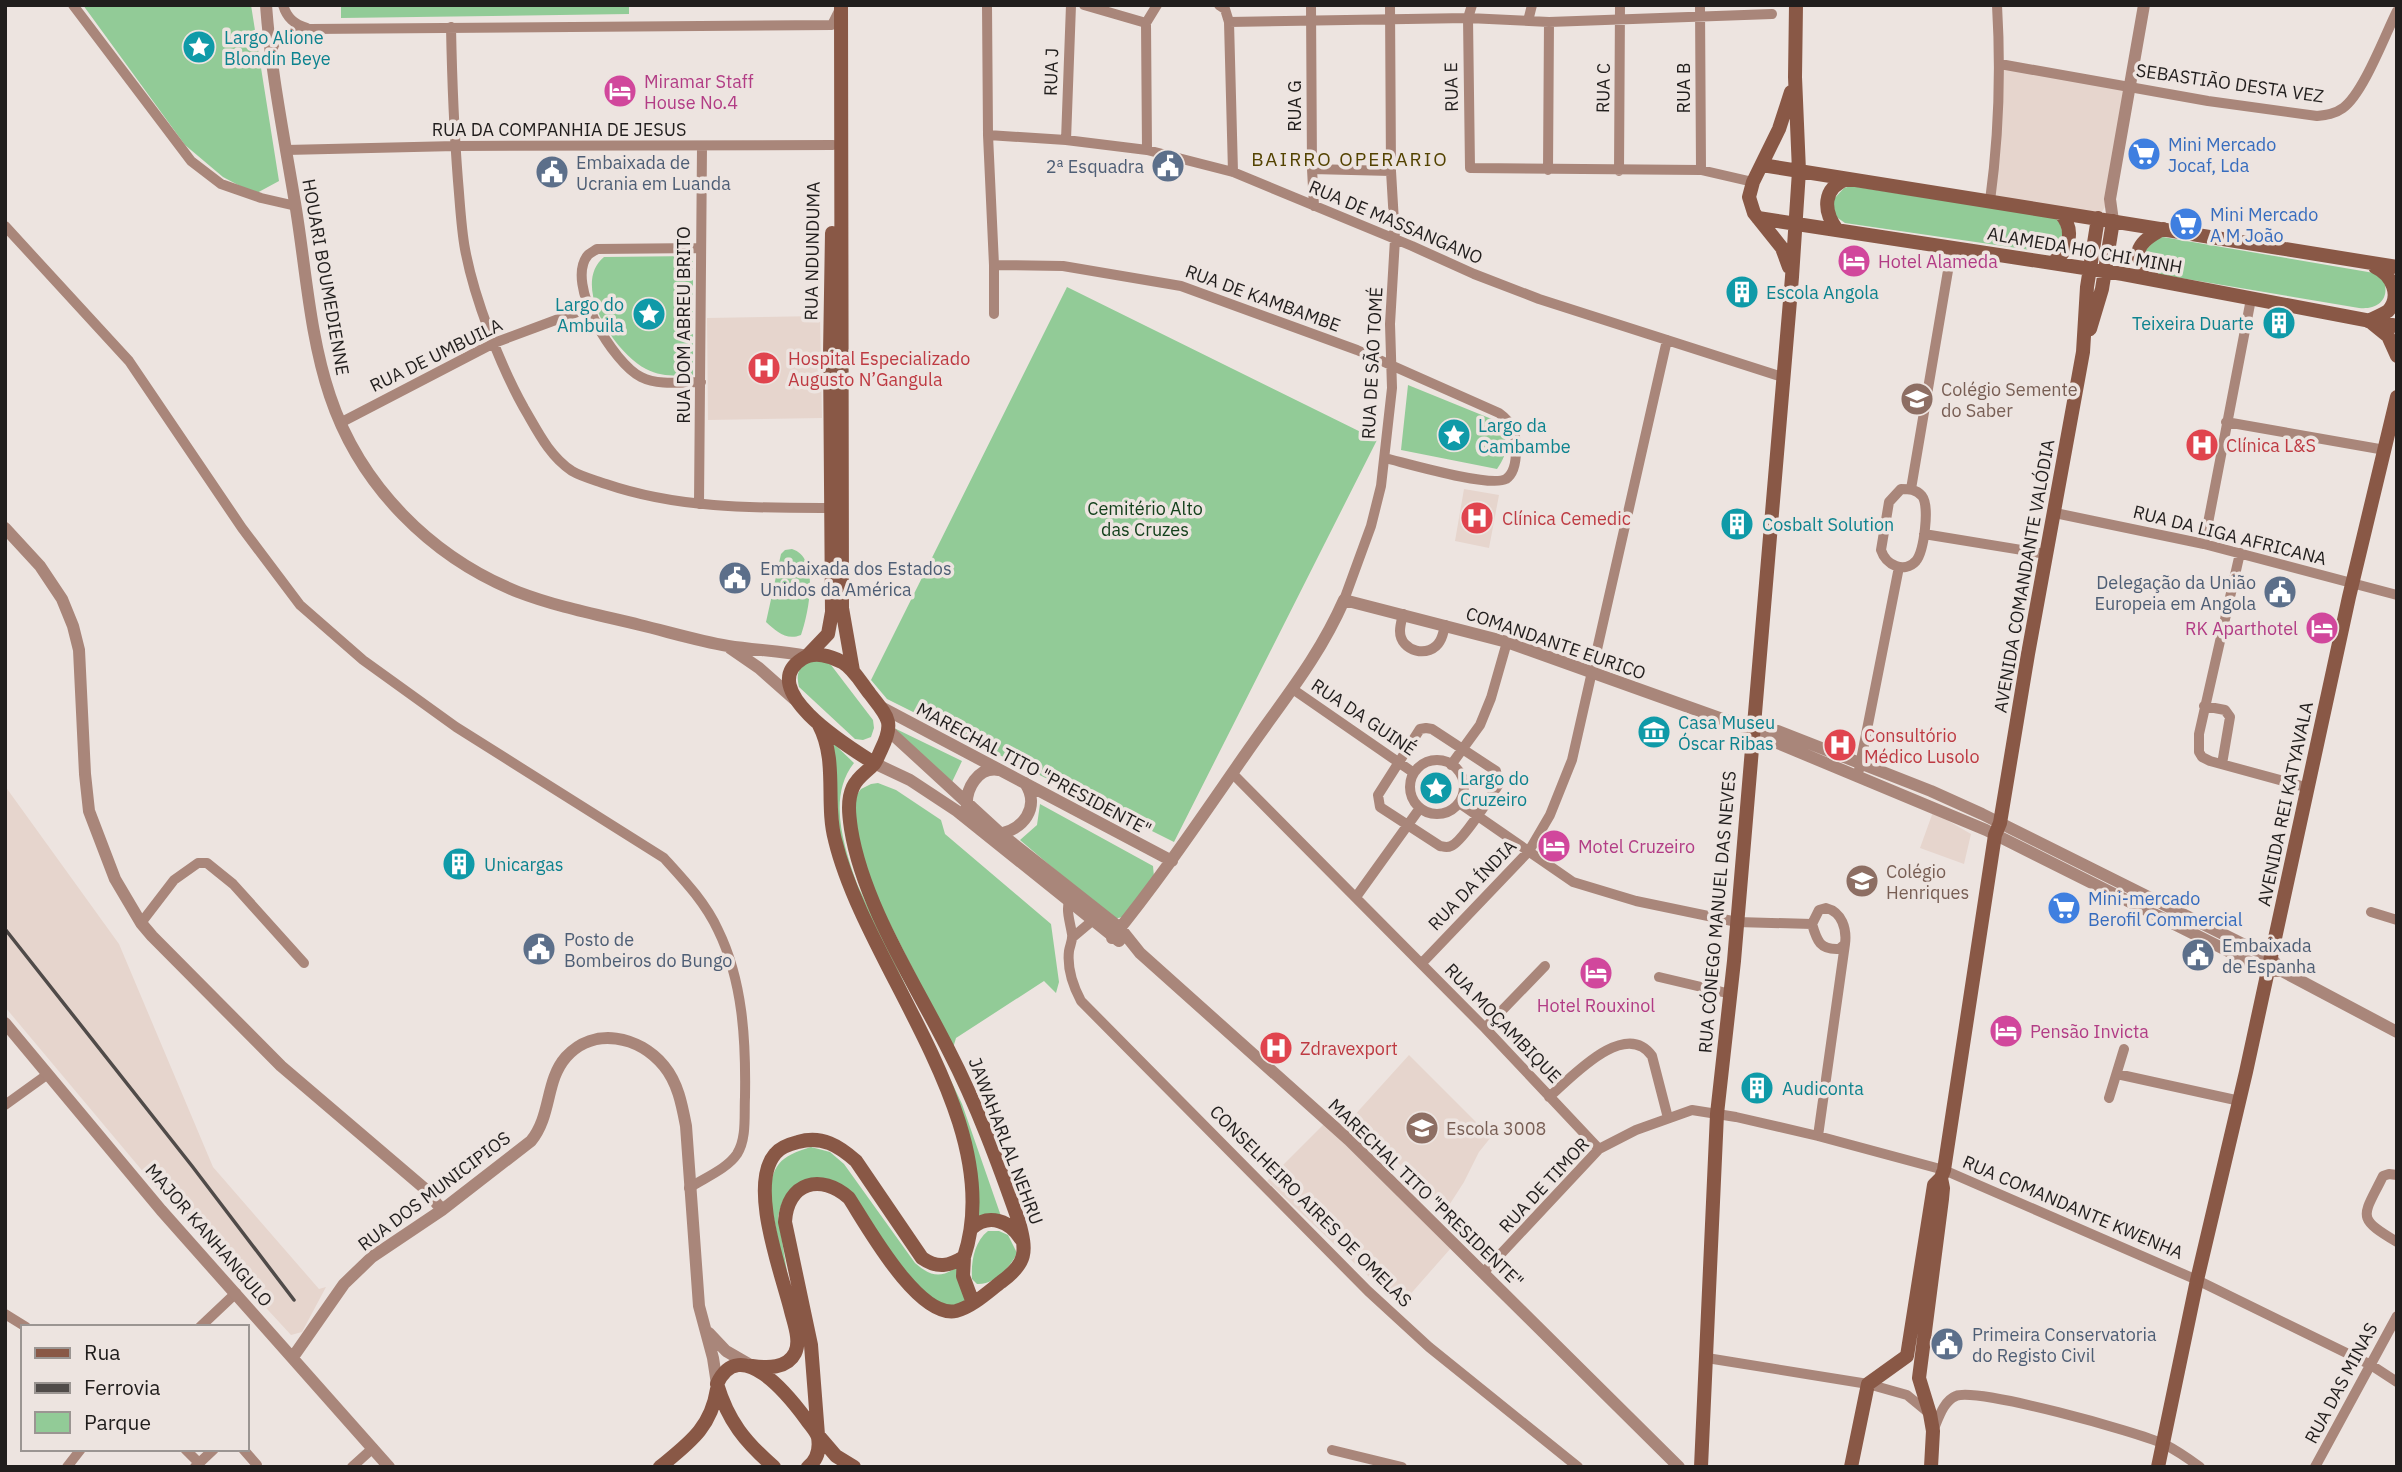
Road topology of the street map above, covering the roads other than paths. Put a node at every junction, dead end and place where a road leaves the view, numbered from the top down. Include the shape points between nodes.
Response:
1 (73, 5) edge
2 (266, 5) edge
3 (283, 5) edge
4 (987, 5) edge
5 (1071, 5) edge
6 (1084, 5) edge
7 (1157, 5) edge
8 (1219, 5) edge
9 (1311, 5) edge
10 (1390, 5) edge
11 (1472, 5) edge
12 (1532, 5) edge
13 (1620, 5) edge
14 (1700, 5) edge
15 (1796, 5) edge
16 (1997, 5) edge
17 (2144, 5) edge
18 (838, 6) edge
19 (2397, 11) edge
20 (1772, 14) dead end
21 (1468, 18) junction
22 (1700, 18) junction
23 (1390, 19) junction
24 (1621, 19) junction
25 (1311, 20) junction
26 (1528, 21) junction
27 (1549, 22) junction
28 (1146, 23) junction
29 (1229, 23) junction
30 (832, 25) junction
31 (451, 27) junction
32 (310, 29) junction
33 (271, 58) junction
34 (2000, 64) junction
35 (1795, 77) junction
36 (2129, 87) junction
37 (988, 135) junction
38 (1066, 140) junction
39 (833, 145) junction
40 (456, 146) junction
41 (702, 146) junction
42 (286, 150) junction
43 (1147, 150) junction
44 (1762, 165) junction
45 (1312, 169) junction
46 (1548, 170) junction
47 (1701, 170) junction
48 (1619, 171) junction
49 (1799, 171) junction
50 (1233, 172) junction
51 (1391, 172) junction
52 (1847, 178) junction
53 (1753, 182) junction
54 (2110, 198) junction
55 (1990, 201) junction
56 (296, 206) junction
57 (1314, 206) junction
58 (2060, 213) junction
59 (1758, 218) junction
60 (2098, 218) junction
61 (2113, 221) junction
62 (1795, 224) junction
63 (5, 226) edge
64 (2163, 229) junction
65 (1837, 230) junction
66 (1395, 239) junction
67 (1952, 247) junction
68 (701, 248) junction
69 (2397, 257) edge
70 (2356, 260) junction
71 (2052, 263) junction
72 (994, 265) junction
73 (2397, 267) edge
74 (2090, 269) junction
75 (2105, 272) junction
76 (1792, 277) junction
77 (2155, 280) junction
78 (2251, 299) junction
79 (588, 308) junction
80 (994, 314) dead end
81 (2397, 316) edge
82 (2368, 321) junction
83 (2397, 326) edge
84 (1667, 340) junction
85 (494, 343) junction
86 (2083, 352) junction
87 (2397, 356) edge
88 (1392, 366) junction
89 (1783, 377) junction
90 (701, 382) junction
91 (2397, 397) edge
92 (2225, 422) junction
93 (340, 423) junction
94 (2385, 450) junction
95 (1385, 458) junction
96 (1911, 489) junction
97 (699, 504) junction
98 (832, 508) junction
99 (2055, 513) junction
100 (5, 528) edge
101 (1924, 534) junction
102 (2204, 544) junction
103 (2240, 553) junction
104 (2046, 554) junction
105 (1899, 567) junction
106 (2352, 584) junction
107 (2397, 594) edge
108 (1344, 600) junction
109 (1403, 614) junction
110 (1445, 625) junction
111 (1507, 642) junction
112 (727, 646) junction
113 (807, 656) junction
114 (854, 673) junction
115 (1592, 673) junction
116 (1294, 690) junction
117 (794, 699) junction
118 (2204, 706) junction
119 (881, 707) junction
120 (817, 721) junction
121 (1754, 730) junction
122 (890, 732) junction
123 (1462, 749) junction
124 (1399, 762) junction
125 (874, 763) junction
126 (2222, 764) junction
127 (1451, 765) junction
128 (1859, 769) junction
129 (1003, 771) junction
130 (1414, 772) junction
131 (1233, 774) junction
132 (1025, 783) junction
133 (2309, 788) junction
134 (1458, 803) junction
135 (966, 804) junction
136 (1420, 808) junction
137 (1477, 815) junction
138 (969, 822) junction
139 (1408, 825) junction
140 (1998, 829) junction
141 (1002, 834) junction
142 (986, 835) junction
143 (1530, 852) junction
144 (1172, 861) junction
145 (1072, 897) junction
146 (1356, 897) junction
147 (2371, 912) dead end
148 (1096, 916) junction
149 (2397, 920) edge
150 (1737, 922) junction
151 (141, 923) junction
152 (1812, 924) junction
153 (1116, 933) junction
154 (1073, 937) junction
155 (1845, 944) junction
156 (304, 963) dead end
157 (1422, 963) junction
158 (1545, 966) dead end
159 (2274, 967) junction
160 (1659, 976) dead end
161 (1731, 994) junction
162 (5, 1023) edge
163 (1485, 1028) junction
164 (2397, 1032) edge
165 (2124, 1049) dead end
166 (48, 1074) junction
167 (2117, 1074) junction
168 (1549, 1097) junction
169 (2109, 1098) dead end
170 (2240, 1101) junction
171 (5, 1105) edge
172 (1717, 1114) junction
173 (1668, 1118) junction
174 (1818, 1136) junction
175 (1599, 1149) junction
176 (1942, 1174) junction
177 (2397, 1175) edge
178 (689, 1188) junction
179 (442, 1210) junction
180 (972, 1228) junction
181 (2397, 1242) edge
182 (1024, 1243) junction
183 (964, 1257) junction
184 (1483, 1273) junction
185 (2197, 1280) junction
186 (236, 1293) junction
187 (973, 1303) junction
188 (5, 1314) edge
189 (2397, 1316) edge
190 (23, 1325) edge
191 (203, 1325) edge
192 (705, 1327) junction
193 (293, 1357) junction
194 (1707, 1358) junction
195 (2371, 1365) junction
196 (752, 1366) junction
197 (2397, 1382) edge
198 (717, 1384) junction
199 (1868, 1384) junction
200 (1930, 1414) junction
201 (1933, 1431) junction
202 (818, 1435) junction
203 (2164, 1444) junction
204 (373, 1448) junction
205 (1332, 1450) dead end
206 (80, 1451) edge
207 (212, 1451) edge
208 (245, 1451) edge
209 (197, 1465) edge
210 (257, 1465) dead end
211 (67, 1467) edge
212 (352, 1467) edge
213 (390, 1467) edge
214 (660, 1467) edge
215 (774, 1467) edge
216 (808, 1467) edge
217 (854, 1467) edge
218 (1402, 1467) edge
219 (1578, 1467) edge
220 (1679, 1467) edge
221 (1701, 1467) edge
222 (1851, 1467) edge
223 (1931, 1467) edge
224 (2158, 1467) edge
225 (2200, 1467) edge
226 (2315, 1467) edge

1 - 56 street via 191,161 221,184
2 - 33 street, HOUARI BOUMEDIENNE
3 - 32 street via 296,25
4 - 37 street
5 - 38 street, RUA J
6 - 28 street
7 - 28 street
8 - 29 street
9 - 25 street, RUA G
10 - 23 street, RUA DE SÃO TOMÉ
11 - 21 street, RUA E
12 - 26 street
13 - 24 street, RUA C
14 - 22 street, RUA B
15 - 35 main road
16 - 34 street
17 - 36 street, AVENIDA COMANDANTE VALÓDIA
18 - 30 main road, RUA NDUNDUMA
18 - 114 main road, RUA NDUNDUMA via 844,622
19 - 36 street, SEBASTIÃO DESTA VEZ via 2359,88 2343,108 2331,114 2317,116
20 - 22 street
21 - 23 street
21 - 26 street
21 - 46 street, RUA E via 1470,168
22 - 24 street
22 - 47 street, RUA B
23 - 25 street
23 - 51 street, RUA DE SÃO TOMÉ
24 - 27 street
24 - 48 street, RUA C
25 - 29 street
25 - 45 street, RUA G
26 - 27 street
27 - 46 street
28 - 43 street
29 - 50 street
30 - 31 street
30 - 39 main road, RUA NDUNDUMA
31 - 32 street
31 - 40 street
32 - 33 street via 288,33 276,41
33 - 42 street, HOUARI BOUMEDIENNE
34 - 36 street, SEBASTIÃO DESTA VEZ
34 - 55 street via 1998,147
35 - 44 main road
35 - 49 main road, RUA CÓNEGO MANUEL DAS NEVES
36 - 54 street, AVENIDA COMANDANTE VALÓDIA
37 - 38 street, RUA DE MASSANGANO
37 - 72 street
38 - 43 street, RUA DE MASSANGANO
39 - 41 street, RUA DA COMPANHIA DE JESUS
39 - 98 main road, RUA NDUNDUMA
40 - 41 street, RUA DA COMPANHIA DE JESUS
40 - 42 street, RUA DA COMPANHIA DE JESUS
40 - 85 street via 465,249
41 - 68 street, RUA DOM ABREU BRITO
42 - 56 street, HOUARI BOUMEDIENNE
43 - 50 street, RUA DE MASSANGANO
44 - 49 main road, ALAMEDA HO CHI MINH
44 - 53 main road
45 - 51 street
45 - 57 street, RUA G
46 - 48 street
47 - 48 street
47 - 53 street
49 - 52 main road, ALAMEDA HO CHI MINH
49 - 62 main road, RUA CÓNEGO MANUEL DAS NEVES
50 - 57 street, RUA DE MASSANGANO
51 - 66 street, RUA DE SÃO TOMÉ
52 - 55 main road, ALAMEDA HO CHI MINH
52 - 65 main road via 1833,187 1827,201 1826,211
53 - 59 main road via 1750,205
54 - 60 street, AVENIDA COMANDANTE VALÓDIA
54 - 61 street, AVENIDA COMANDANTE VALÓDIA
55 - 58 main road, ALAMEDA HO CHI MINH
56 - 93 street, HOUARI BOUMEDIENNE via 318,350
57 - 66 street, RUA DE MASSANGANO
58 - 60 main road, ALAMEDA HO CHI MINH
58 - 71 main road via 2070,233 2063,255
59 - 62 main road, ALAMEDA HO CHI MINH
59 - 76 main road via 1782,248
60 - 61 main road, ALAMEDA HO CHI MINH
60 - 74 main road, AVENIDA COMANDANTE VALÓDIA
61 - 64 main road, ALAMEDA HO CHI MINH
61 - 75 main road, AVENIDA COMANDANTE VALÓDIA
62 - 65 main road, ALAMEDA HO CHI MINH
62 - 76 main road, RUA CÓNEGO MANUEL DAS NEVES
63 - 178 street via 129,360 300,605 363,660 435,713 664,858 689,885 719,930 732,969 743,1016 745,1086 744,1132 736,1156
64 - 70 main road, ALAMEDA HO CHI MINH
64 - 77 main road via 2148,236 2138,252 2142,269
65 - 67 main road, ALAMEDA HO CHI MINH
66 - 84 street, RUA DE MASSANGANO via 1539,299
66 - 88 street, RUA DE SÃO TOMÉ
67 - 71 main road, ALAMEDA HO CHI MINH
67 - 96 street
68 - 79 street via 597,249 583,267
68 - 90 street, RUA DOM ABREU BRITO
69 - 70 main road
70 - 73 main road
70 - 82 main road via 2384,271 2396,287 2393,305
71 - 74 main road, ALAMEDA HO CHI MINH
72 - 80 street
72 - 88 street, RUA DE KAMBAMBE via 1063,265 1181,286
74 - 75 main road, ALAMEDA HO CHI MINH
74 - 86 main road, AVENIDA COMANDANTE VALÓDIA
75 - 77 main road, ALAMEDA HO CHI MINH
75 - 86 main road, AVENIDA COMANDANTE VALÓDIA
76 - 89 main road, RUA CÓNEGO MANUEL DAS NEVES
77 - 78 main road, ALAMEDA HO CHI MINH
78 - 82 main road, ALAMEDA HO CHI MINH
78 - 92 street
79 - 85 street, RUA DE UMBUILA
79 - 90 street via 604,339 628,369 655,382
81 - 82 main road
82 - 83 main road, ALAMEDA HO CHI MINH
82 - 87 main road via 2388,336
84 - 89 street, RUA DE MASSANGANO
84 - 115 street, RUA DA ÍNDIA
85 - 93 street, RUA DE UMBUILA
85 - 97 street via 513,388 557,459 573,471 628,491
86 - 99 main road, AVENIDA COMANDANTE VALÓDIA
88 - 95 street, RUA DE SÃO TOMÉ
88 - 95 street, RUA DE KAMBAMBE via 1499,413 1515,431 1516,452 1513,472 1497,482
89 - 121 main road, RUA CÓNEGO MANUEL DAS NEVES
90 - 97 street, RUA DOM ABREU BRITO
91 - 94 main road, AVENIDA REI KATYAVALA
92 - 94 street
92 - 102 street
93 - 112 street, HOUARI BOUMEDIENNE via 391,503 429,539 477,572 555,604
94 - 106 main road, AVENIDA REI KATYAVALA
95 - 108 street, RUA DE SÃO TOMÉ via 1371,526
96 - 101 street via 1924,502
96 - 105 street via 1901,489 1889,502 1881,550
97 - 98 street
98 - 113 main road, RUA NDUNDUMA via 830,627
99 - 102 street, RUA DA LIGA AFRICANA
99 - 104 main road, AVENIDA COMANDANTE VALÓDIA
100 - 151 street via 40,566 74,626 89,811 115,879
101 - 104 street
101 - 105 street via 1919,557 1910,566
102 - 103 street, RUA DA LIGA AFRICANA
103 - 106 street, RUA DA LIGA AFRICANA
103 - 118 street
104 - 140 main road, AVENIDA COMANDANTE VALÓDIA
105 - 128 street
106 - 107 street, RUA DA LIGA AFRICANA
106 - 133 main road, AVENIDA REI KATYAVALA
108 - 109 street, COMANDANTE EURICO
108 - 116 street, RUA DE SÃO TOMÉ
109 - 110 street, COMANDANTE EURICO
109 - 110 street via 1401,638 1416,651 1436,646
110 - 111 street, COMANDANTE EURICO
111 - 115 street, COMANDANTE EURICO
111 - 123 street via 1480,725
112 - 113 street
112 - 117 street
113 - 114 main road via 823,655
113 - 117 main road, RUA NDUNDUMA via 794,666 791,675
114 - 119 main road
115 - 121 street, COMANDANTE EURICO
115 - 143 street, RUA DA ÍNDIA via 1572,761
116 - 124 street, RUA DA GUINÉ
116 - 131 street, RUA DE SÃO TOMÉ
117 - 120 main road
118 - 126 street via 2199,752 2202,758
118 - 126 street via 2225,710 2230,717
119 - 122 main road
119 - 129 street, MARECHAL TITO "PRESIDENTE"
120 - 125 main road
120 - 180 main road, JAWAHARLAL NEHRU via 829,755 834,838 846,874 864,920 929,1047 958,1120 969,1164
121 - 128 street, COMANDANTE EURICO via 1775,742
121 - 150 main road, RUA CÓNEGO MANUEL DAS NEVES
122 - 125 main road, JAWAHARLAL NEHRU
122 - 135 street, MARECHAL TITO "PRESIDENTE"
123 - 124 street via 1432,729 1420,729
123 - 127 street
123 - 137 street via 1496,771 1499,779
124 - 130 street, RUA DA GUINÉ
124 - 139 street via 1377,802
125 - 138 street, MARECHAL TITO "PRESIDENTE" via 909,780
125 - 182 main road, JAWAHARLAL NEHRU via 858,778 848,809 864,878 968,1091
126 - 133 street
127 - 130 street via 1427,762
127 - 134 street via 1462,778
128 - 140 street, COMANDANTE EURICO
129 - 132 street, MARECHAL TITO "PRESIDENTE"
129 - 135 street via 995,769 977,777
130 - 136 street via 1410,787
131 - 144 street, RUA DE SÃO TOMÉ
131 - 146 street, RUA MOÇAMBIQUE
132 - 141 street via 1031,798 1027,818
132 - 144 street, MARECHAL TITO "PRESIDENTE"
133 - 159 main road, AVENIDA REI KATYAVALA
134 - 136 street via 1445,813
134 - 137 street
135 - 138 street
135 - 141 street, MARECHAL TITO "PRESIDENTE"
136 - 139 street
137 - 139 street via 1447,848
137 - 143 street
138 - 142 street, MARECHAL TITO "PRESIDENTE"
139 - 146 street
140 - 159 street, COMANDANTE EURICO
140 - 176 main road, AVENIDA COMANDANTE VALÓDIA
141 - 142 street
141 - 145 street, MARECHAL TITO "PRESIDENTE"
142 - 145 street, MARECHAL TITO "PRESIDENTE"
143 - 150 street via 1573,882 1636,901
143 - 157 street, RUA DA ÍNDIA
144 - 153 street, RUA DE SÃO TOMÉ
145 - 148 street, MARECHAL TITO "PRESIDENTE"
145 - 154 street, CONSELHEIRO AIRES DE OMELAS via 1068,917
146 - 157 street, RUA MOÇAMBIQUE
147 - 149 street
148 - 153 street, MARECHAL TITO "PRESIDENTE"
148 - 154 street
150 - 152 street
150 - 161 main road, RUA CÓNEGO MANUEL DAS NEVES
151 - 156 street via 174,880 198,863 207,863 233,884
151 - 179 street via 281,1066 424,1188
152 - 155 street via 1824,949
152 - 155 street via 1819,911 1831,909 1843,925
153 - 184 street, MARECHAL TITO "PRESIDENTE" via 1349,1140
154 - 219 street, CONSELHEIRO AIRES DE OMELAS via 1070,967 1081,1001 1368,1291 1429,1347
155 - 174 street
157 - 163 street, RUA MOÇAMBIQUE
158 - 163 street
159 - 164 street, COMANDANTE EURICO
159 - 170 main road, AVENIDA REI KATYAVALA
160 - 161 street
161 - 172 main road, RUA CÓNEGO MANUEL DAS NEVES
162 - 166 street, MAJOR KANHANGULO
163 - 168 street, RUA MOÇAMBIQUE
165 - 167 street
166 - 171 street
166 - 186 street, MAJOR KANHANGULO
167 - 169 street
167 - 170 street
168 - 173 street via 1612,1046 1633,1044 1652,1056
168 - 175 street, RUA MOÇAMBIQUE
170 - 185 main road, AVENIDA REI KATYAVALA
172 - 173 street, RUA DE TIMOR via 1692,1110
172 - 174 street, RUA COMANDANTE KWENHA
172 - 194 main road, RUA CÓNEGO MANUEL DAS NEVES
173 - 175 street, RUA DE TIMOR
174 - 176 street, RUA COMANDANTE KWENHA
175 - 184 street, RUA DE TIMOR
176 - 185 street, RUA COMANDANTE KWENHA
176 - 199 main road, AVENIDA COMANDANTE VALÓDIA via 1934,1185 1907,1356
176 - 200 main road, AVENIDA COMANDANTE VALÓDIA via 1919,1378
177 - 181 street via 2383,1176 2366,1219
178 - 179 street, RUA DOS MUNICIPIOS via 681,1100 665,1067 641,1047 609,1037 584,1042 565,1059 536,1135
178 - 192 street, RUA DOS MUNICIPIOS via 699,1307
179 - 193 street, RUA DOS MUNICIPIOS via 372,1257 344,1284
180 - 182 main road via 999,1220
180 - 183 main road, JAWAHARLAL NEHRU
182 - 187 main road, JAWAHARLAL NEHRU via 1024,1256 1016,1271
183 - 187 main road via 963,1276
183 - 196 main road via 947,1266 922,1258 856,1161 834,1143 818,1139 785,1146 768,1168 765,1193 797,1346 782,1365
184 - 220 street, MARECHAL TITO "PRESIDENTE"
185 - 195 street, RUA COMANDANTE KWENHA
185 - 203 main road, AVENIDA REI KATYAVALA
186 - 191 street
186 - 193 street, MAJOR KANHANGULO
187 - 202 main road, JAWAHARLAL NEHRU via 954,1312 932,1304 892,1266 839,1189 813,1184 797,1191 785,1222 811,1345
188 - 190 street
189 - 195 street, RUA DAS MINAS
192 - 196 street via 726,1351
192 - 198 street, RUA DOS MUNICIPIOS
193 - 204 street, MAJOR KANHANGULO
194 - 199 street
194 - 221 main road, RUA CÓNEGO MANUEL DAS NEVES
195 - 197 street, RUA COMANDANTE KWENHA
195 - 226 street, RUA DAS MINAS
196 - 198 main road via 730,1367
196 - 202 main road via 792,1400
198 - 214 main road via 710,1415 701,1430
198 - 215 main road via 732,1422
199 - 200 street via 1907,1395
199 - 222 main road
200 - 201 main road, AVENIDA COMANDANTE VALÓDIA
201 - 203 street via 1947,1402 1956,1396 1979,1396 2046,1409
201 - 223 main road, AVENIDA COMANDANTE VALÓDIA
202 - 216 main road via 817,1456
202 - 217 main road via 836,1456
203 - 224 main road, AVENIDA REI KATYAVALA
203 - 225 street
204 - 212 street
204 - 213 street, MAJOR KANHANGULO
205 - 218 street
206 - 211 street
207 - 209 street
208 - 210 street

